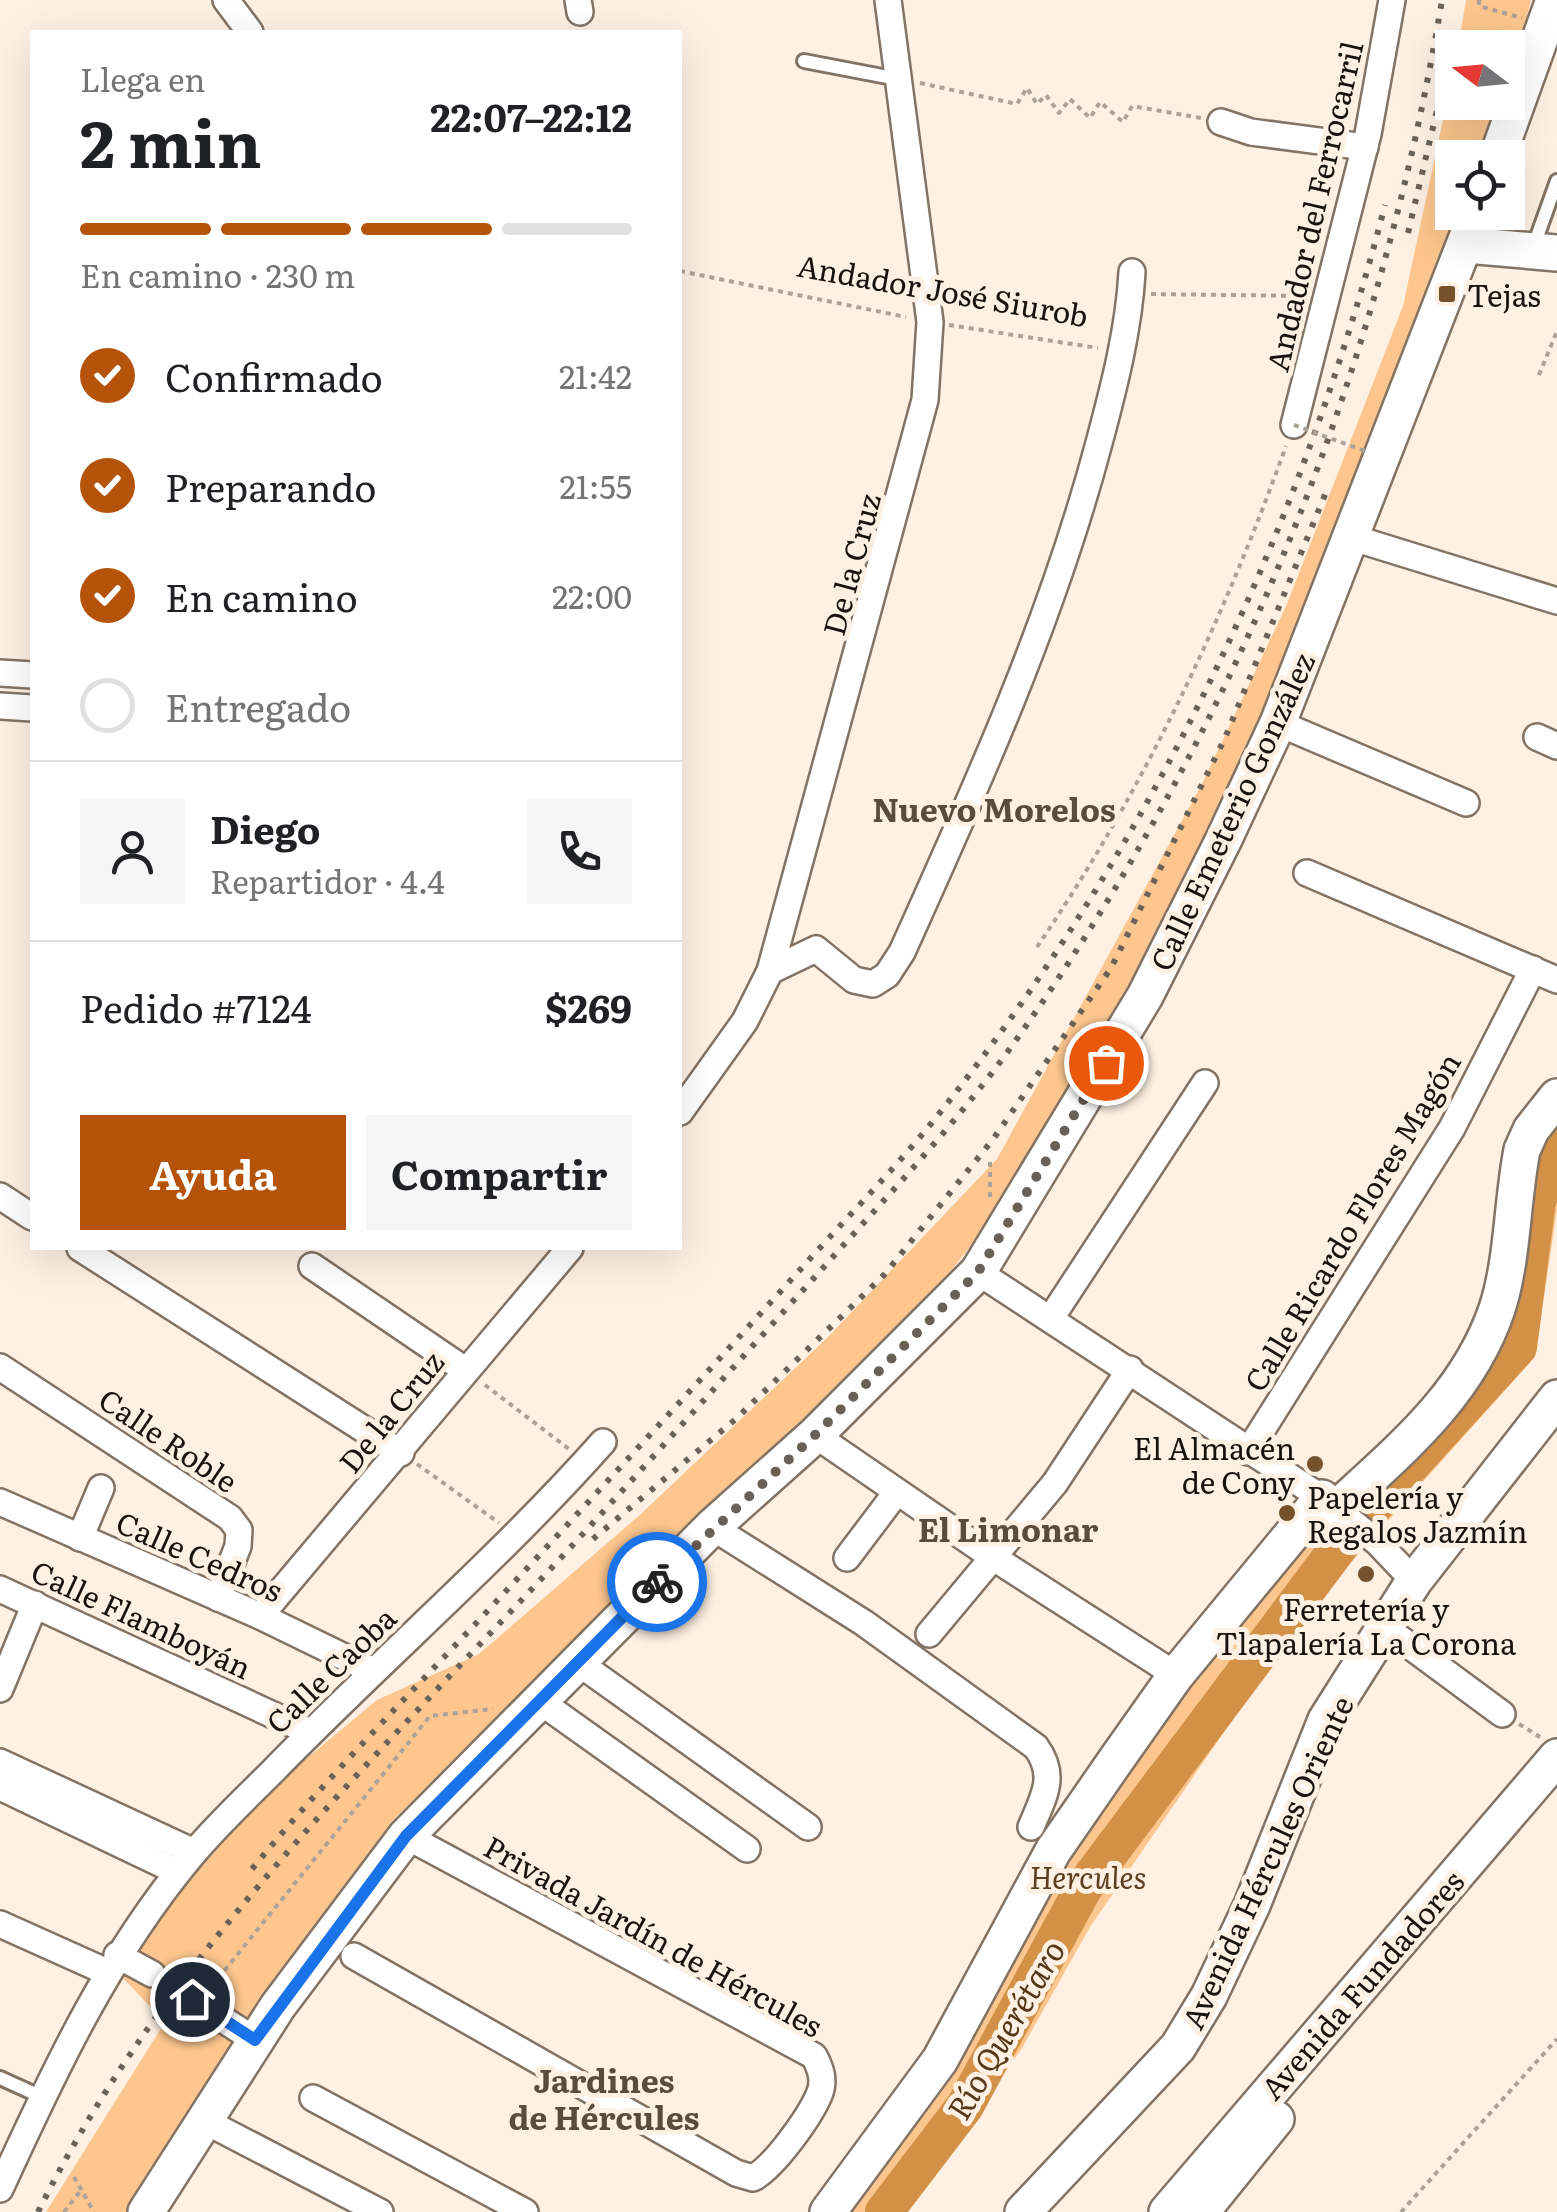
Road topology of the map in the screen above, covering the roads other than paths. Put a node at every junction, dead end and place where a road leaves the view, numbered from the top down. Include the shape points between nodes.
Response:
1 (226, 0) edge
2 (888, 0) edge
3 (1392, 0) edge
4 (1547, 9) edge
5 (248, 30) edge
6 (804, 61) dead end
7 (900, 79) junction
8 (1220, 122) road end
9 (1503, 140) edge
10 (1364, 147) junction
11 (1557, 182) edge
12 (1472, 230) edge
13 (1475, 230) edge
14 (1544, 252) edge
15 (1132, 283) road end
16 (1294, 426) road end
17 (1350, 537) junction
18 (1557, 601) edge
19 (0, 673) edge
20 (30, 674) edge
21 (0, 706) edge
22 (30, 708) edge
23 (1278, 723) junction
24 (1466, 804) dead end
25 (1307, 873) dead end
26 (1533, 970) junction
27 (770, 971) junction
28 (1557, 980) edge
29 (1205, 1083) dead end
30 (1557, 1096) edge
31 (682, 1109) edge
32 (0, 1196) edge
33 (30, 1216) edge
34 (83, 1250) edge
35 (568, 1250) edge
36 (312, 1266) dead end
37 (978, 1272) junction
38 (1051, 1318) junction
39 (0, 1367) edge
40 (1130, 1369) junction
41 (466, 1370) junction
42 (1557, 1398) edge
43 (815, 1435) junction
44 (604, 1442) dead end
45 (1248, 1452) junction
46 (401, 1453) junction
47 (101, 1488) dead end
48 (896, 1493) junction
49 (0, 1502) edge
50 (1336, 1509) junction
51 (712, 1527) junction
52 (80, 1538) junction
53 (847, 1558) dead end
54 (994, 1558) junction
55 (1414, 1582) junction
56 (0, 1588) edge
57 (218, 1598) junction
58 (35, 1604) junction
59 (260, 1616) junction
60 (1387, 1629) junction
61 (929, 1634) dead end
62 (576, 1661) junction
63 (373, 1671) junction
64 (1176, 1674) junction
65 (0, 1688) edge
66 (522, 1704) junction
67 (1502, 1714) road end
68 (310, 1732) junction
69 (1550, 1748) edge
70 (0, 1762) edge
71 (0, 1787) edge
72 (1557, 1793) edge
73 (1032, 1827) dead end
74 (808, 1828) dead end
75 (406, 1836) junction
76 (747, 1849) dead end
77 (186, 1862) junction
78 (0, 1924) edge
79 (354, 1956) dead end
80 (112, 1964) junction
81 (152, 1974) tunnel mouth
82 (192, 1999) tunnel mouth
83 (255, 2040) junction
84 (0, 2078) edge
85 (42, 2097) junction
86 (313, 2098) dead end
87 (203, 2120) junction
88 (0, 2189) edge
89 (146, 2212) edge
90 (380, 2212) edge
91 (525, 2212) edge
92 (828, 2212) edge
93 (1023, 2212) edge
94 (1167, 2212) edge
95 (1202, 2212) edge

1 - 5 street
2 - 7 street, De la Cruz
3 - 10 street, Andador del Ferrocarril
4 - 9 street
6 - 7 lane
7 - 27 street, De la Cruz via 930,322 925,400
8 - 10 street
10 - 16 street, Andador del Ferrocarril
11 - 14 lane
12 - 17 street, Calle Emeterio González
13 - 14 street
15 - 27 street, Andador José Siurob via 1121,352 1058,576 1003,726 902,952 873,984 854,980 816,949
17 - 18 street
17 - 23 street, Calle Emeterio González
19 - 20 street
21 - 22 street
23 - 24 street
23 - 37 street, Calle Emeterio González via 1145,996
25 - 26 street
26 - 28 street
26 - 45 street, Calle Ricardo Flores Magón via 1452,1128
27 - 31 street, De la Cruz via 745,1021
29 - 38 street
30 - 50 street via 1522,1150 1497,1309 1453,1395
32 - 33 street
34 - 46 street
35 - 41 street, De la Cruz
36 - 41 street
37 - 38 street
37 - 43 street, Calle Emeterio González
38 - 40 street
39 - 57 street, Calle Roble via 230,1518 239,1530 238,1546
40 - 45 street
40 - 54 street via 1055,1483
41 - 46 street, De la Cruz
42 - 55 street, Avenida Hércules Oriente
43 - 48 street
43 - 51 street, Calle Emeterio González
44 - 63 street, Calle Caoba via 517,1536
45 - 50 street
46 - 59 street, De la Cruz
47 - 52 street
48 - 53 street
48 - 54 street
49 - 52 street, Calle Cedros
50 - 55 street
50 - 64 street
51 - 62 street, Calle Emeterio González
51 - 73 street via 864,1623 1036,1747 1050,1781
52 - 57 street, Calle Cedros
54 - 61 street
54 - 64 street
55 - 60 street, Avenida Hércules Oriente
56 - 58 street, Calle Flamboyán
57 - 59 street, Calle Cedros
58 - 65 street
58 - 68 street, Calle Flamboyán
59 - 63 street, Calle Cedros
60 - 67 street
60 - 93 street, Avenida Hércules Oriente via 1326,1720 1252,1905 1178,2047
62 - 66 street, Calle Emeterio González
62 - 74 street
63 - 68 street, Calle Caoba
64 - 92 street via 1053,1851 931,2074
66 - 75 street, Calle Emeterio González
66 - 76 street
68 - 77 street, Calle Caoba
69 - 94 street, Avenida Fundadores
70 - 77 street
71 - 77 street
72 - 95 street, Avenida Fundadores
75 - 79 street, Privada Jardín de Hércules via 814,2056 822,2071 820,2093 767,2171 753,2178
75 - 83 street, Calle Emeterio González
77 - 80 street, Calle Caoba
78 - 80 street
80 - 81 street
80 - 85 street, Calle Caoba
82 - 83 street
83 - 87 street, Calle Emeterio González
84 - 85 lane
85 - 88 street, Calle Caoba
86 - 91 street
87 - 89 street, Calle Emeterio González
87 - 90 street

